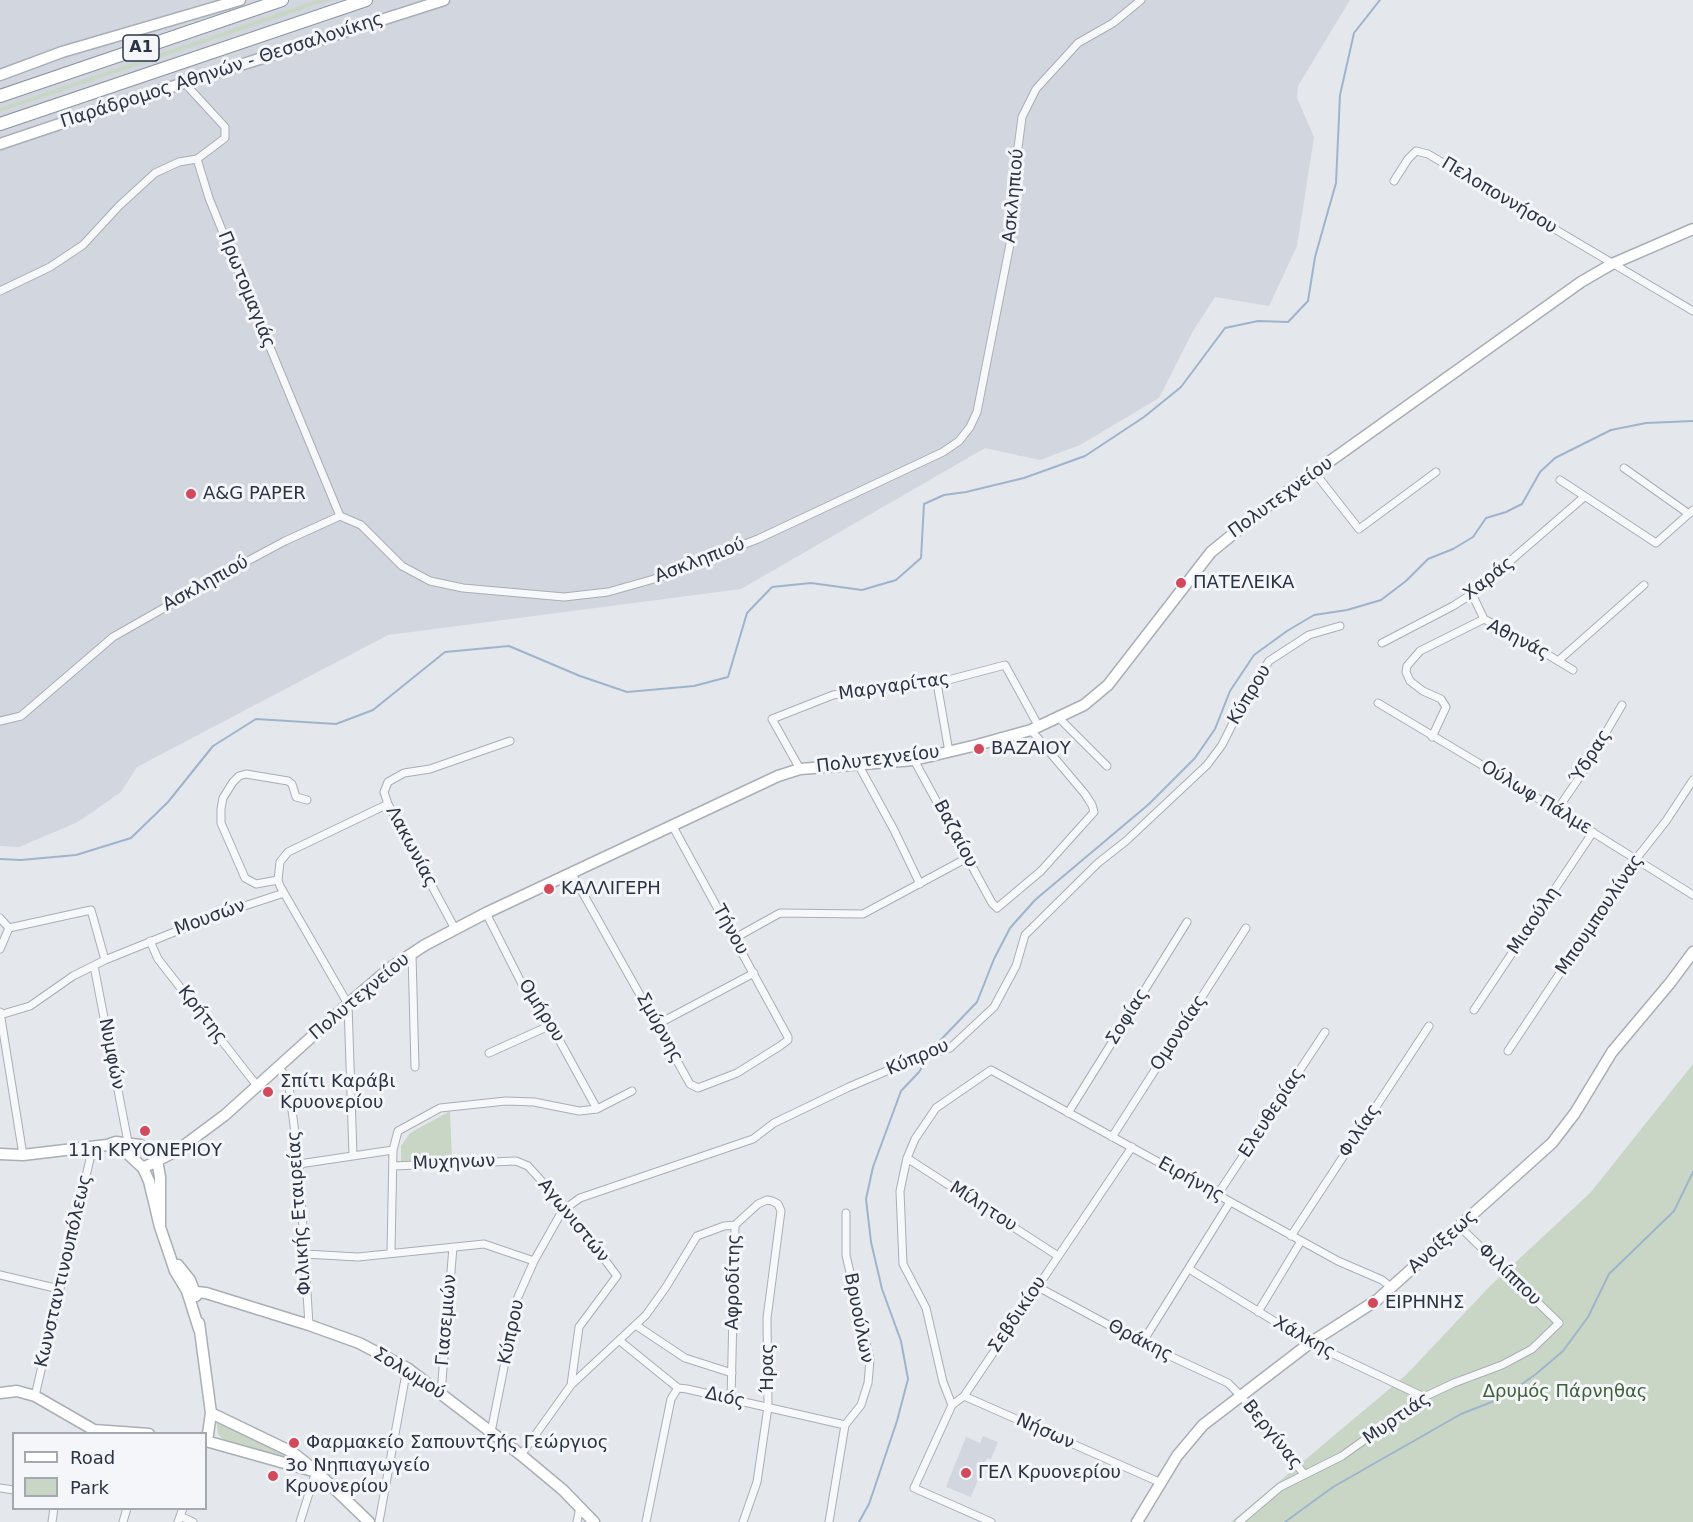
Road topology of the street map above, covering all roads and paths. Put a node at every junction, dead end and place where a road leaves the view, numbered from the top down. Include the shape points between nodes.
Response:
1 (240, 0) edge
2 (282, 0) edge
3 (366, 0) edge
4 (444, 0) edge
5 (1141, 0) edge
6 (0, 75) edge
7 (187, 82) junction
8 (0, 96) edge
9 (0, 124) edge
10 (0, 144) edge
11 (196, 159) junction
12 (1394, 181) dead end
13 (1693, 229) edge
14 (1612, 264) junction
15 (0, 291) edge
16 (1693, 311) edge
17 (1624, 468) dead end
18 (1436, 472) dead end
19 (1315, 473) junction
20 (1560, 480) dead end
21 (1584, 497) junction
22 (1691, 512) edge
23 (340, 516) junction
24 (1644, 585) dead end
25 (1472, 594) junction
26 (1484, 620) junction
27 (1340, 626) dead end
28 (1382, 643) dead end
29 (1558, 661) junction
30 (1573, 670) dead end
31 (937, 683) junction
32 (1378, 704) dead end
33 (1622, 705) dead end
34 (1059, 718) junction
35 (0, 722) edge
36 (1036, 729) junction
37 (1432, 737) junction
38 (510, 741) dead end
39 (949, 752) junction
40 (914, 760) junction
41 (858, 764) junction
42 (1107, 766) dead end
43 (800, 769) junction
44 (1693, 780) edge
45 (308, 800) dead end
46 (388, 804) junction
47 (1557, 810) junction
48 (672, 825) junction
49 (1593, 832) junction
50 (967, 858) junction
51 (1636, 859) junction
52 (571, 872) junction
53 (278, 880) junction
54 (920, 884) junction
55 (284, 893) junction
56 (1693, 895) edge
57 (486, 913) junction
58 (0, 918) edge
59 (1187, 922) dead end
60 (9, 928) junction
61 (1246, 928) dead end
62 (455, 929) junction
63 (735, 938) junction
64 (150, 941) junction
65 (0, 949) edge
66 (1693, 952) edge
67 (412, 954) junction
68 (105, 960) junction
69 (94, 966) junction
70 (753, 973) junction
71 (348, 1004) junction
72 (1474, 1010) dead end
73 (0, 1011) edge
74 (0, 1015) edge
75 (658, 1024) junction
76 (551, 1025) junction
77 (1429, 1026) dead end
78 (1325, 1032) dead end
79 (788, 1037) joint
80 (1508, 1051) dead end
81 (489, 1053) dead end
82 (415, 1067) dead end
83 (279, 1068) junction
84 (258, 1087) junction
85 (632, 1091) dead end
86 (597, 1108) junction
87 (1068, 1113) junction
88 (1112, 1137) junction
89 (128, 1142) junction
90 (107, 1145) junction
91 (93, 1146) junction
92 (1132, 1147) junction
93 (393, 1150) junction
94 (0, 1154) edge
95 (23, 1155) junction
96 (353, 1155) junction
97 (908, 1158) junction
98 (157, 1160) junction
99 (516, 1161) joint
100 (299, 1164) junction
101 (393, 1166) junction
102 (143, 1168) junction
103 (1218, 1194) junction
104 (1230, 1202) junction
105 (566, 1208) junction
106 (781, 1211) joint
107 (846, 1213) dead end
108 (735, 1225) junction
109 (160, 1227) junction
110 (1460, 1227) junction
111 (1291, 1236) junction
112 (1301, 1241) junction
113 (453, 1247) junction
114 (391, 1252) junction
115 (305, 1254) junction
116 (1058, 1256) junction
117 (534, 1261) junction
118 (1189, 1269) junction
119 (0, 1275) edge
120 (1038, 1287) junction
121 (1392, 1288) junction
122 (59, 1289) junction
123 (191, 1292) junction
124 (1258, 1312) junction
125 (1559, 1323) joint
126 (309, 1325) junction
127 (637, 1326) junction
128 (620, 1341) junction
129 (1142, 1343) junction
130 (1310, 1343) junction
131 (407, 1368) junction
132 (732, 1372) junction
133 (571, 1385) junction
134 (678, 1388) junction
135 (0, 1393) edge
136 (441, 1393) junction
137 (1240, 1395) junction
138 (35, 1396) junction
139 (964, 1396) junction
140 (1424, 1397) junction
141 (731, 1400) junction
142 (952, 1404) junction
143 (768, 1407) junction
144 (211, 1413) junction
145 (845, 1425) junction
146 (93, 1432) edge
147 (491, 1432) junction
148 (207, 1436) edge
149 (207, 1442) edge
150 (521, 1455) junction
151 (316, 1471) junction
152 (1304, 1474) junction
153 (1159, 1482) junction
154 (580, 1506) junction
155 (180, 1516) edge
156 (975, 1519) edge
157 (193, 1522) edge
158 (300, 1522) edge
159 (369, 1522) edge
160 (379, 1522) edge
161 (577, 1522) edge
162 (594, 1522) edge
163 (646, 1522) edge
164 (743, 1522) edge
165 (829, 1522) edge
166 (991, 1522) edge
167 (1137, 1522) edge
168 (1239, 1522) edge

1 - 6 street via 62,52
2 - 8 highway, Α1
3 - 9 highway, Α1
4 - 7 street, Παράδρομος Αθηνών - Θεσσαλονίκης
5 - 23 street, Ασκληπιού via 1078,43 1036,89 1022,117 1010,244 977,412 959,441 943,452 758,539 654,579 586,595 564,597 463,588 430,580 402,566 361,525
7 - 10 street, Παράδρομος Αθηνών - Θεσσαλονίκης
7 - 11 street via 226,132 225,138
11 - 15 street via 155,173 83,245 50,267
11 - 23 street, Πρωτομαγιάς
12 - 14 street, Πελοποννήσου via 1416,151 1428,154
13 - 14 street, Πολυτεχνείου
14 - 16 street
14 - 19 street, Πολυτεχνείου via 1524,322
17 - 22 street
18 - 19 street via 1359,529
19 - 34 street, Πολυτεχνείου via 1210,552 1108,685 1084,705
20 - 21 street
21 - 22 street via 1656,543
21 - 25 street, Χαράς
23 - 35 street, Ασκληπιού via 229,571 113,637 21,716
24 - 29 street, Αθηνάς
25 - 26 street
25 - 28 street, Χαράς
26 - 29 street, Αθηνάς
26 - 37 street, Αθηνάς via 1420,651 1407,666 1410,681 1441,699 1446,707
27 - 105 street, Κύπρου via 1309,635 1269,661 1207,765 1025,935 1016,966 994,1007 950,1048 849,1087 774,1123 753,1139 580,1198
29 - 30 street, Αθηνάς
31 - 36 street, Μαργαρίτας via 1005,665
31 - 39 street
31 - 43 street, Μαργαρίτας via 833,695 772,719
32 - 37 street, Ούλωφ Πάλμε
33 - 47 street, Ύδρας
34 - 36 street, Πολυτεχνείου
34 - 42 street
36 - 39 street, Πολυτεχνείου
36 - 50 street, Βαζαίου via 1094,812 1041,871 997,908
37 - 47 street, Ούλωφ Πάλμε
38 - 46 street, Λακωνίας via 430,769 404,773 388,782 384,792
39 - 40 street, Πολυτεχνείου
40 - 41 street, Πολυτεχνείου
40 - 50 street, Βαζαίου
41 - 43 street, Πολυτεχνείου
41 - 54 street
43 - 48 street, Πολυτεχνείου
44 - 51 street, Μπουμπουλίνας
45 - 53 street via 296,797 288,781 246,774 233,782 223,798 221,823 245,878 256,884
46 - 53 street via 288,852 280,862
46 - 62 street, Λακωνίας
47 - 49 street, Ούλωφ Πάλμε
48 - 52 street, Πολυτεχνείου
48 - 63 street, Τήνου
49 - 51 street, Ούλωφ Πάλμε
49 - 72 street, Μιαούλη
50 - 54 street
51 - 56 street, Ούλωφ Πάλμε
51 - 80 street, Μπουμπουλίνας
52 - 57 street, Πολυτεχνείου
52 - 75 street, Σμύρνης
53 - 55 street
54 - 63 street via 863,914 780,913
55 - 64 street, Μουσών
55 - 71 street
57 - 62 street, Πολυτεχνείου
57 - 76 street, Ομήρου via 524,988
58 - 60 street
59 - 87 street, Σοφίας
60 - 65 street
60 - 68 street via 91,910
61 - 88 street, Ομονοίας
62 - 67 street, Πολυτεχνείου
63 - 70 street, Τήνου
64 - 68 street, Μουσών
64 - 84 street, Κρήτης via 158,959
66 - 110 street, Ανοίξεως via 1612,1052 1552,1143
67 - 71 street, Πολυτεχνείου
67 - 82 street
68 - 69 street, Μουσών
69 - 74 street, Μουσών via 30,1006
69 - 89 street, Νυμφών
70 - 75 street
70 - 79 street, Τήνου
71 - 83 street, Πολυτεχνείου
71 - 96 street
73 - 74 street
74 - 95 street
75 - 79 street, Σμύρνης via 690,1084 698,1088 737,1073
76 - 81 street
76 - 86 street, Ομήρου
77 - 111 street, Φιλίας
78 - 103 street, Ελευθερίας
83 - 84 street, Πολυτεχνείου
83 - 100 street, Φιλικής Εταιρείας via 288,1079
84 - 98 street, Πολυτεχνείου via 178,1150
85 - 86 street
86 - 93 street via 579,1111 506,1101 440,1108 398,1131
87 - 88 street, Ειρήνης
87 - 97 street, Ειρήνης via 991,1070 936,1108 915,1139
88 - 92 street, Ειρήνης
89 - 90 street
89 - 98 street via 140,1145
90 - 91 street
90 - 102 street via 127,1153
91 - 95 street
91 - 122 street, Κωνσταντινουπόλεως
92 - 103 street, Ειρήνης
92 - 116 street, Σεβδικίου
93 - 96 street
93 - 101 street
94 - 95 street
96 - 100 street
97 - 116 street, Μίλητου
97 - 142 street via 900,1191 903,1264 926,1308
98 - 102 street, Πολυτεχνείου
98 - 109 street
99 - 101 street, Μυχηνων
99 - 105 street, Αγωνιστών via 528,1166
100 - 115 street, Φιλικής Εταιρείας
101 - 114 street
102 - 109 street
103 - 104 street, Ειρήνης
104 - 111 street, Ειρήνης
104 - 118 street
105 - 117 street, Κύπρου
105 - 133 street, Αγωνιστών via 616,1276 579,1327
106 - 108 street, Αφροδίτης via 778,1204 767,1200
106 - 143 street, Ήρας via 767,1318
107 - 145 street, Βρυούλων via 846,1255 870,1360 861,1405
108 - 127 street via 697,1236
108 - 132 street, Αφροδίτης
109 - 123 street via 169,1253 190,1280
110 - 121 street, Ανοίξεως
110 - 125 street, Φιλίππου
111 - 112 street, Ειρήνης
112 - 121 street, Ειρήνης
112 - 124 street
113 - 114 street
113 - 117 street via 484,1244
113 - 136 street, Γιασεμιών
114 - 115 street via 358,1257
115 - 126 street, Φιλικής Εταιρείας
116 - 120 street, Σεβδικίου
117 - 147 street, Κύπρου via 518,1298
118 - 124 street, Χάλκης
118 - 129 street
119 - 122 street
120 - 129 street, Θράκης
120 - 139 street, Σεβδικίου
121 - 130 street, Ανοίξεως
122 - 138 street, Κωνσταντινουπόλεως
123 - 126 street, Σολωμού via 206,1293
123 - 144 street via 199,1307
124 - 130 street, Χάλκης
125 - 140 street, Μυρτιάς via 1522,1355
126 - 131 street, Σολωμού via 359,1343
127 - 128 street
127 - 132 street via 685,1358
128 - 133 street
128 - 134 street, Διός
129 - 137 street, Θράκης via 1228,1383
130 - 137 street, Ανοίξεως
130 - 140 street, Χάλκης
131 - 136 street, Σολωμού
131 - 160 street
132 - 141 street, Αφροδίτης
133 - 150 street
134 - 141 street, Διός
134 - 163 street via 671,1399
135 - 138 street via 17,1391
136 - 147 street, Σολωμού
137 - 152 street, Βεργίνας
137 - 153 street, Ανοίξεως via 1203,1425
138 - 146 street
139 - 142 street, Σεβδικίου
139 - 153 street, Νήσων
140 - 152 street, Μυρτιάς via 1342,1456
141 - 143 street, Διός
142 - 156 street via 914,1488
143 - 145 street, Διός
143 - 164 street, Ήρας via 757,1482
144 - 148 street
144 - 151 street via 292,1452
145 - 165 street, Βρυούλων
147 - 150 street, Σολωμού
149 - 151 street
150 - 154 street, Σολωμού
151 - 158 street
151 - 159 street
152 - 168 street, Μυρτιάς via 1280,1487
153 - 167 street, Ανοίξεως
154 - 161 street
154 - 162 street, Σολωμού
155 - 157 street
156 - 166 street

